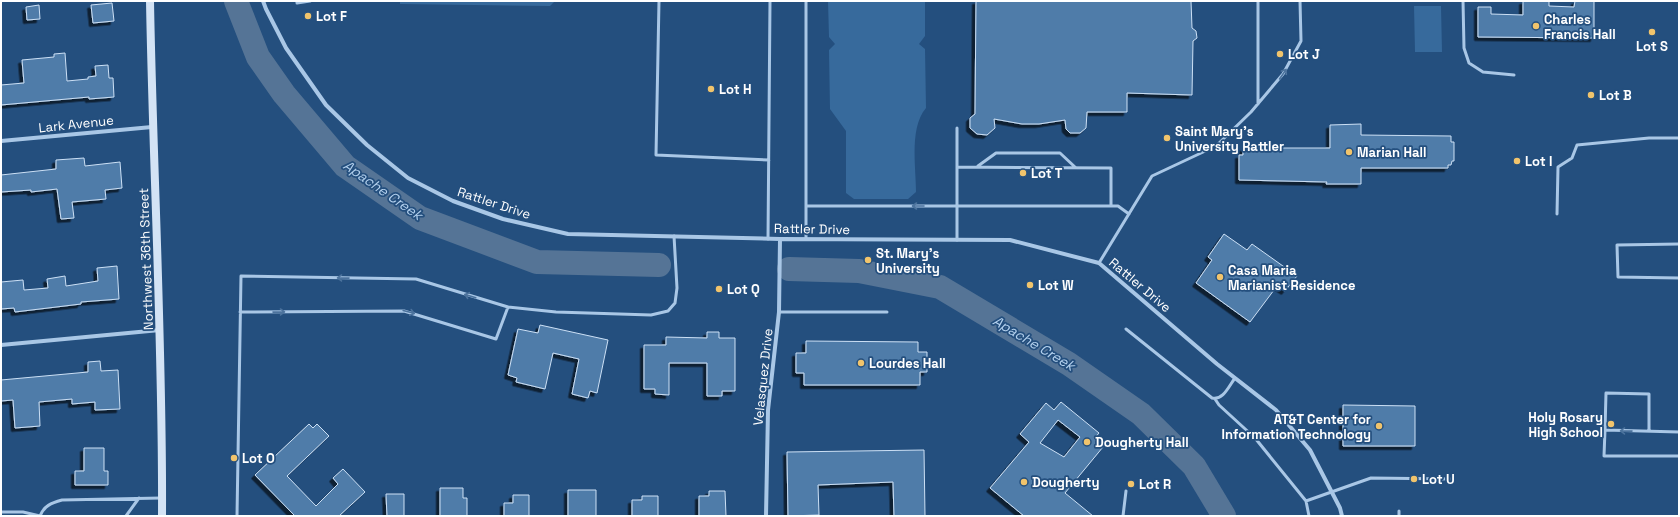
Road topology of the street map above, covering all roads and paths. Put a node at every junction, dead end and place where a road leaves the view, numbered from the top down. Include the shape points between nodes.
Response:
1 (150, 1) edge
2 (263, 1) edge
3 (297, 1) edge
4 (310, 1) edge
5 (659, 1) edge
6 (770, 1) edge
7 (806, 1) edge
8 (1258, 1) edge
9 (1300, 1) edge
10 (1463, 1) edge
11 (1514, 74) dead end
12 (1258, 104) junction
13 (152, 127) junction
14 (957, 128) dead end
15 (1679, 138) edge
16 (1, 141) edge
17 (769, 160) junction
18 (957, 167) junction
19 (978, 167) junction
20 (1076, 168) junction
21 (806, 206) junction
22 (957, 206) junction
23 (1111, 206) junction
24 (1129, 214) junction
25 (1557, 214) dead end
26 (674, 236) junction
27 (768, 239) junction
28 (780, 239) junction
29 (806, 239) junction
30 (957, 240) junction
31 (1679, 244) edge
32 (1099, 263) junction
33 (1679, 278) edge
34 (508, 307) junction
35 (240, 312) junction
36 (779, 312) junction
37 (887, 312) dead end
38 (1126, 329) dead end
39 (160, 330) junction
40 (1, 345) edge
41 (1235, 378) junction
42 (1215, 399) junction
43 (1605, 430) junction
44 (1649, 431) junction
45 (1679, 432) edge
46 (1679, 456) edge
47 (1451, 480) dead end
48 (1126, 491) dead end
49 (1332, 493) junction
50 (139, 498) junction
51 (162, 498) junction
52 (1306, 502) junction
53 (1, 512) edge
54 (1399, 512) dead end
55 (40, 516) edge
56 (126, 516) edge
57 (162, 516) edge
58 (237, 516) edge
59 (766, 516) edge
60 (1123, 516) edge
61 (1308, 516) edge
62 (1342, 516) edge
63 (1399, 516) edge

1 - 13 main road, Northwest 36th Street
2 - 26 street, Rattler Drive via 286,48 326,105 367,145 408,178 453,200 503,219 568,234
3 - 4 lane
5 - 17 lane via 656,155
6 - 17 lane
7 - 21 lane
8 - 12 lane
12 -> 9 lane via 1283,74 1301,41
10 - 11 lane via 1464,48 1469,63 1483,72
12 - 24 lane via 1216,146 1152,176
13 - 16 street, Lark Avenue
13 - 39 main road, Northwest 36th Street
14 - 18 lane
15 - 25 lane via 1649,138 1577,145 1572,158 1558,167
17 - 27 lane
18 - 19 lane
18 - 22 lane
19 - 20 lane
19 - 20 lane via 996,153 1060,153
20 - 23 lane via 1110,168
22 -> 21 lane
21 - 29 lane
22 - 23 lane
22 - 30 lane
23 - 24 lane via 1118,206
24 - 32 lane
26 - 27 street, Rattler Drive
26 - 34 lane via 677,288 675,303 668,311 651,315 556,312
27 - 28 street, Rattler Drive
28 - 29 street, Rattler Drive
28 - 36 street, Velasquez Drive
29 - 30 street, Rattler Drive
30 - 32 street, Rattler Drive via 1010,240
31 - 33 lane via 1617,245 1618,278
32 - 41 street, Rattler Drive
35 -> 34 lane via 404,311 496,339
34 -> 35 lane via 416,279 241,276
35 - 58 lane
36 - 37 lane
36 - 59 street, Velasquez Drive via 768,410
38 - 42 lane
39 - 40 street
39 - 51 main road, Northwest 36th Street
41 - 42 lane via 1222,397
41 - 49 street, Rattler Drive via 1276,410 1310,450
42 - 52 lane via 1255,438
44 -> 43 lane
43 - 44 lane via 1606,393 1649,394
43 - 46 lane via 1604,456
44 - 45 lane
47 - 49 lane via 1371,478
48 - 60 lane
49 - 52 lane
49 - 62 street, Rattler Drive
50 - 51 lane
50 - 55 lane via 62,500 42,509
50 - 56 lane
51 - 57 main road, Northwest 36th Street
52 - 61 lane
53 - 55 lane via 23,512
54 - 63 lane

